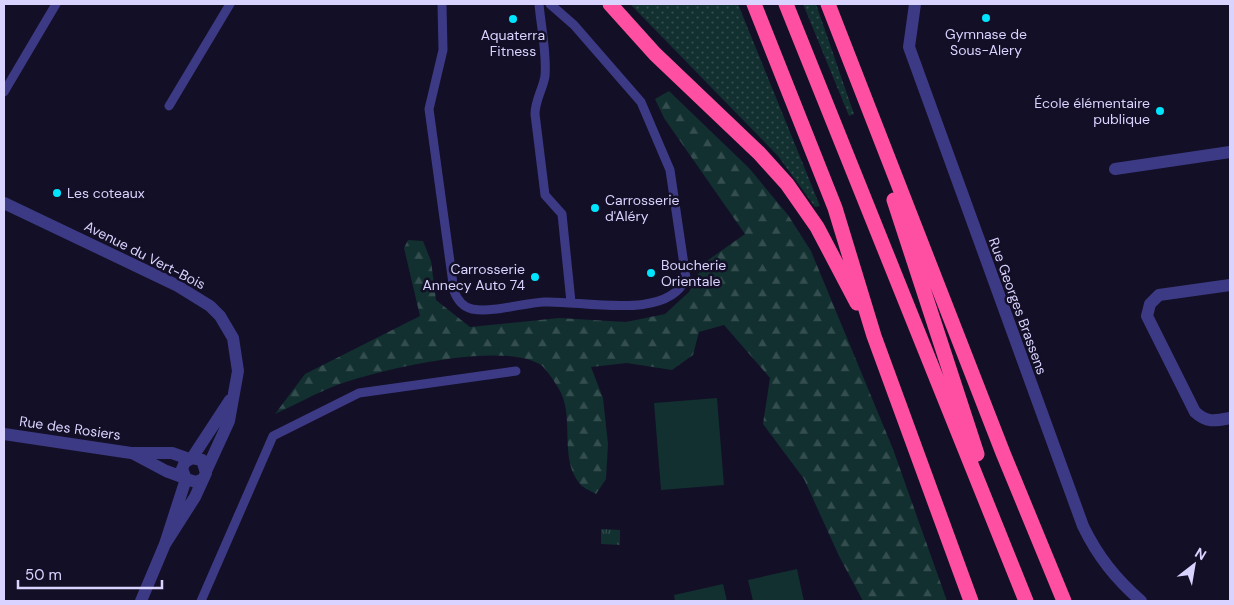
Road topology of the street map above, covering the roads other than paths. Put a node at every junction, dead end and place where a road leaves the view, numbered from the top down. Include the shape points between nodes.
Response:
1 (56, 4) edge
2 (230, 4) edge
3 (442, 4) edge
4 (539, 4) edge
5 (550, 4) edge
6 (610, 4) edge
7 (754, 4) edge
8 (786, 4) edge
9 (828, 4) edge
10 (915, 4) edge
11 (840, 32) junction
12 (4, 92) edge
13 (169, 106) dead end
14 (1230, 152) edge
15 (1115, 169) dead end
16 (4, 203) edge
17 (1230, 284) edge
18 (572, 302) junction
19 (874, 336) junction
20 (516, 371) dead end
21 (233, 395) junction
22 (1230, 418) edge
23 (4, 434) edge
24 (132, 453) junction
25 (190, 458) junction
26 (205, 474) junction
27 (185, 478) junction
28 (165, 544) junction
29 (1024, 594) edge
30 (141, 601) edge
31 (201, 601) edge
32 (971, 601) edge
33 (1064, 601) edge
34 (1141, 601) edge

1 - 12 lane
2 - 13 lane
3 - 18 lane via 443,50 428,109 454,291 464,305 482,310
4 - 18 lane via 545,73 535,114 545,195 562,214
5 - 18 lane via 574,25 641,102 670,170 686,278 673,295 646,302 608,307
6 - 19 highway via 655,54 787,184 817,227
7 - 19 highway via 835,208
8 - 29 highway
9 - 11 highway
10 - 34 street, Rue Georges Brassens via 909,47 1083,526 1095,551 1111,572
11 - 29 highway
11 - 33 highway via 1003,453
14 - 15 street
16 - 21 street, Avenue du Vert-Bois via 176,284 210,306 233,338 238,371
17 - 22 street via 1159,295 1150,304 1146,316 1195,412 1212,422
19 - 32 highway
20 - 31 lane via 359,393 273,436
21 - 25 street, Avenue du Vert-Bois
21 - 26 street, Avenue du Vert-Bois via 229,421
23 - 24 street, Rue des Rosiers
24 - 25 street, Rue des Rosiers via 172,453
24 - 27 street, Rue des Rosiers
25 - 26 street via 202,460
25 - 27 street via 183,465
26 - 27 street via 196,482
26 - 28 street, Avenue du Vert-Bois via 195,497
27 - 28 street, Avenue du Vert-Bois
28 - 30 street, Avenue du Vert-Bois

